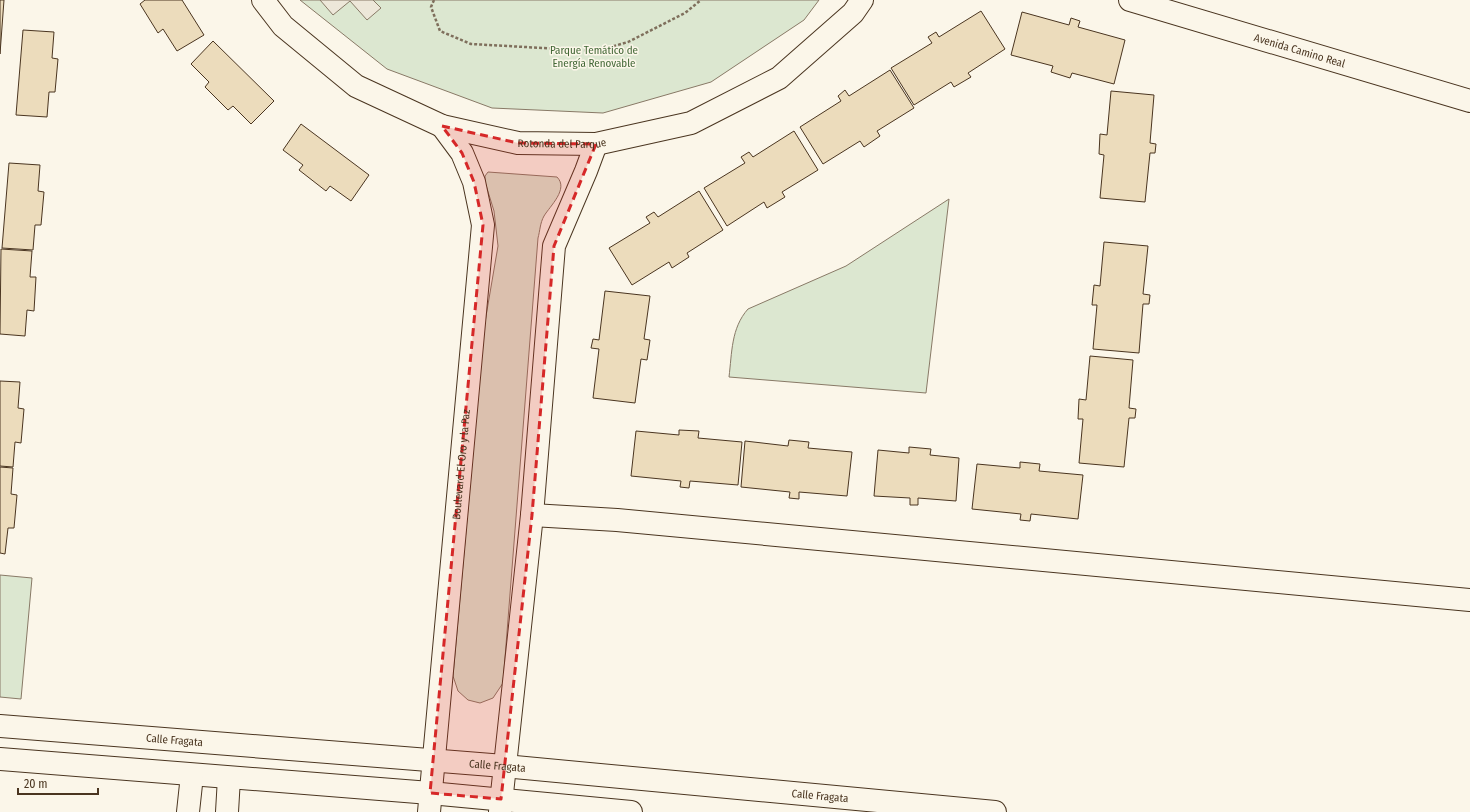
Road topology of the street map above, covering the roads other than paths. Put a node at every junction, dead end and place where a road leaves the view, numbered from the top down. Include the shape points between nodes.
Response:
1 (263, 0) edge
2 (862, 0) edge
3 (1130, 0) edge
4 (1470, 101) edge
5 (442, 126) junction
6 (596, 144) junction
7 (532, 515) junction
8 (1470, 600) edge
9 (0, 726) edge
10 (0, 759) edge
11 (433, 760) junction
12 (504, 766) junction
13 (192, 775) junction
14 (229, 778) junction
15 (429, 803) edge
16 (500, 806) edge
17 (188, 812) edge
18 (227, 812) edge
19 (631, 812) edge
20 (995, 812) edge

1 - 5 street, Rotonda del Parque via 282,26 356,86
2 - 6 street, Rotonda del Parque via 853,13 779,78 691,123
3 - 4 street, Avenida Camino Real
5 - 6 street, Rotonda del Parque via 518,143
5 - 11 street, Boulevard El Oro y la Paz via 462,153 474,182 483,225
6 - 7 street via 554,246
7 - 8 street via 617,520
7 - 12 street
9 - 11 street, Calle Fragata
10 - 13 street
11 - 12 street, Calle Fragata
11 - 15 street, Boulevard El Oro y la Paz
12 - 16 street
12 - 20 street, Calle Fragata
13 - 14 street
13 - 17 street
14 - 15 street
14 - 18 street
15 - 16 street
16 - 19 street

